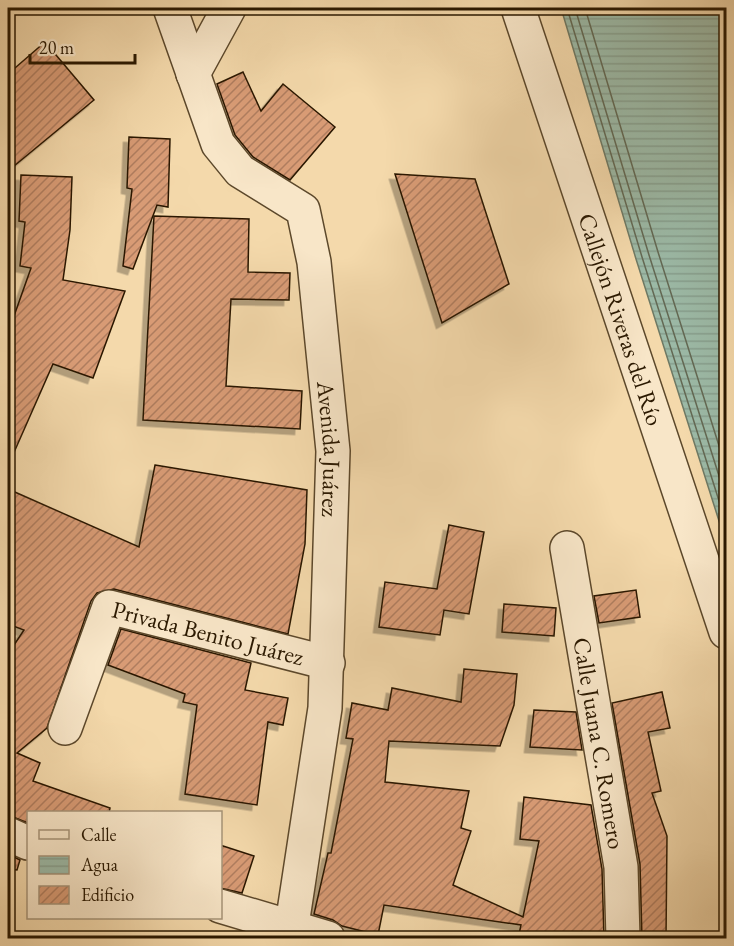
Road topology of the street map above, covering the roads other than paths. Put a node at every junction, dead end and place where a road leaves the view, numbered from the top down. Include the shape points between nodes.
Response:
1 (170, 8) edge
2 (229, 8) edge
3 (518, 8) edge
4 (193, 74) junction
5 (567, 548) dead end
6 (726, 632) edge
7 (328, 663) junction
8 (65, 728) dead end
9 (8, 834) edge
10 (27, 843) edge
11 (222, 907) edge
12 (291, 934) edge
13 (328, 939) edge
14 (623, 939) edge

1 - 4 street, Avenida Juárez
2 - 4 street
3 - 6 street, Callejón Riveras del Río
4 - 7 street, Avenida Juárez via 218,144 240,171 303,210 315,262 333,451
5 - 14 street, Calle Juana C. Romero via 621,867
7 - 8 street, Privada Benito Juárez via 109,607
7 - 12 street, Avenida Juárez via 325,708
9 - 10 street
11 - 12 street
12 - 13 street

